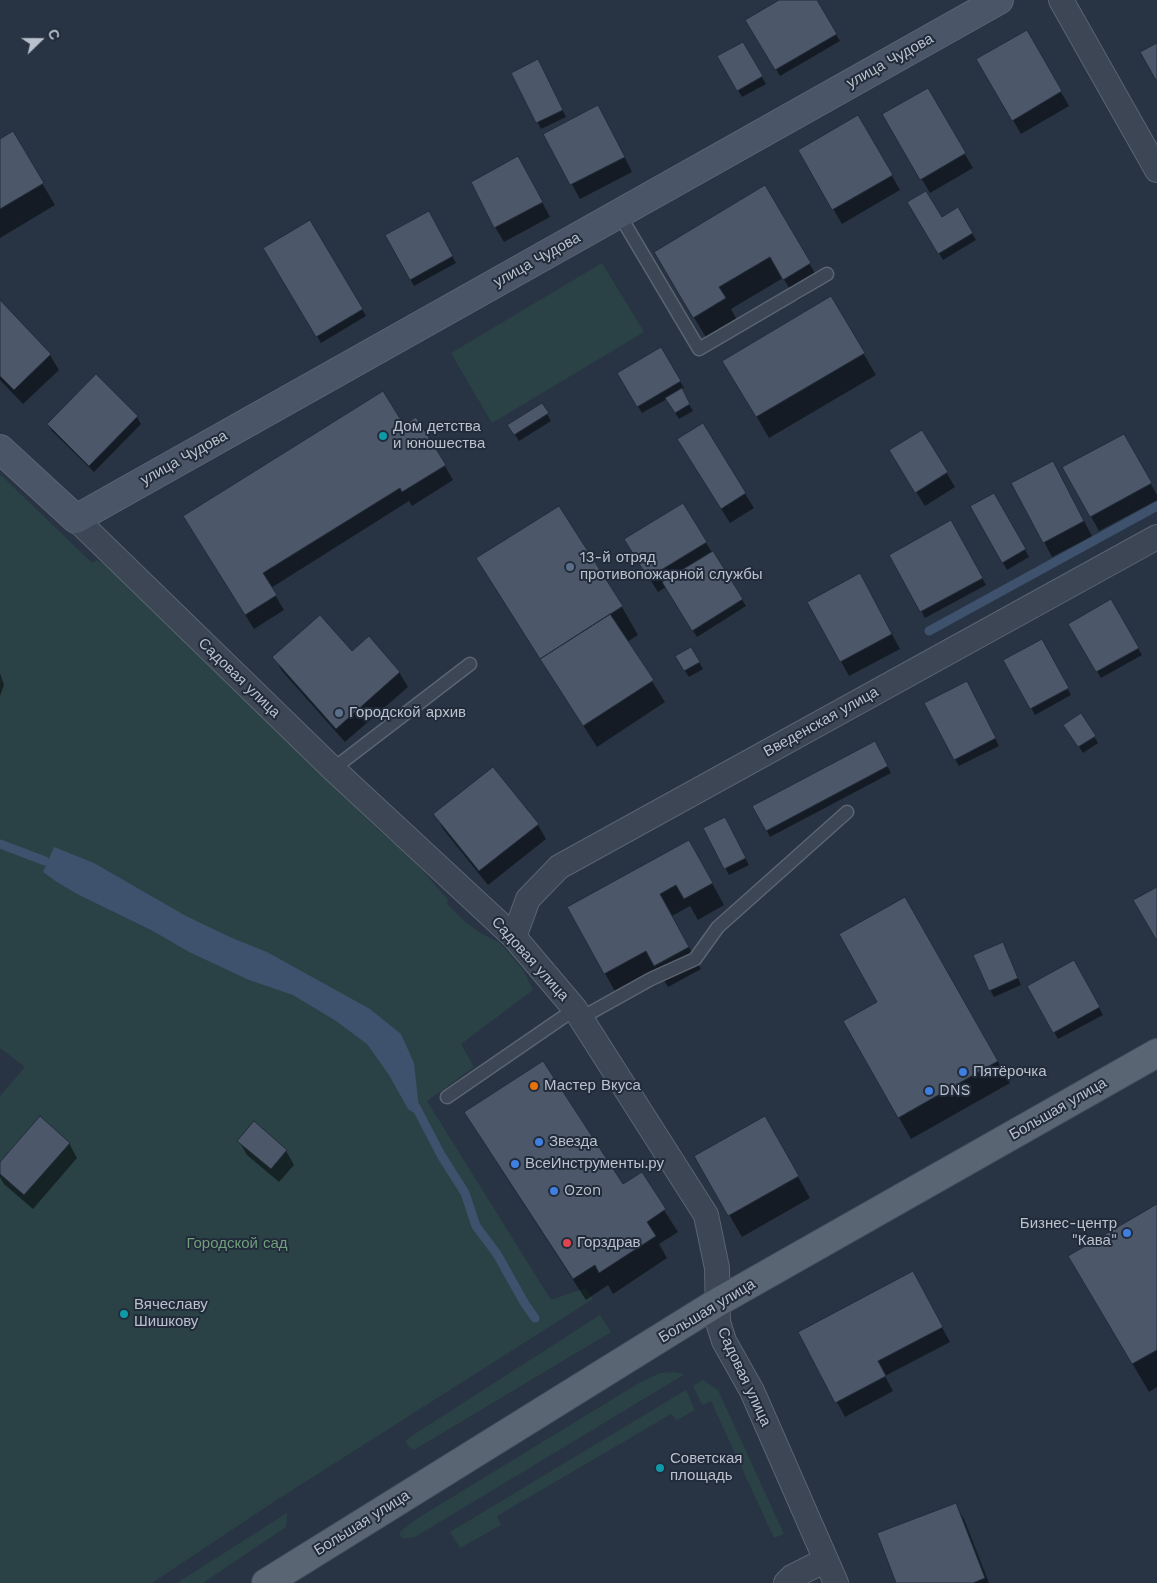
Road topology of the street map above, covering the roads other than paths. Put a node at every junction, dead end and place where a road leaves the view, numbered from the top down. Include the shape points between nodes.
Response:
1 (998, 0) edge
2 (1061, 0) edge
3 (1157, 170) edge
4 (619, 214) junction
5 (827, 274) dead end
6 (0, 449) edge
7 (76, 519) junction
8 (1157, 537) edge
9 (470, 664) dead end
10 (333, 769) junction
11 (847, 812) dead end
12 (514, 937) junction
13 (578, 1014) junction
14 (1157, 1053) edge
15 (447, 1097) dead end
16 (718, 1302) junction
17 (826, 1560) junction
18 (266, 1583) edge
19 (786, 1583) edge
20 (836, 1583) edge

1 - 4 street, улица Чудова
2 - 3 street
4 - 5 lane via 699,349
4 - 7 street, улица Чудова
6 - 7 street, Садовая улица
7 - 10 street, Садовая улица
8 - 12 street, Введенская улица via 559,867 528,900
9 - 10 lane
10 - 12 street, Садовая улица
11 - 13 lane via 718,927 695,959
12 - 13 street, Садовая улица
13 - 15 lane
13 - 16 street, Садовая улица via 706,1215 717,1268
14 - 16 main road, Большая улица
16 - 17 street, Садовая улица via 718,1322 724,1341 752,1391
16 - 18 main road, Большая улица
17 - 19 street
17 - 20 street, Садовая улица

